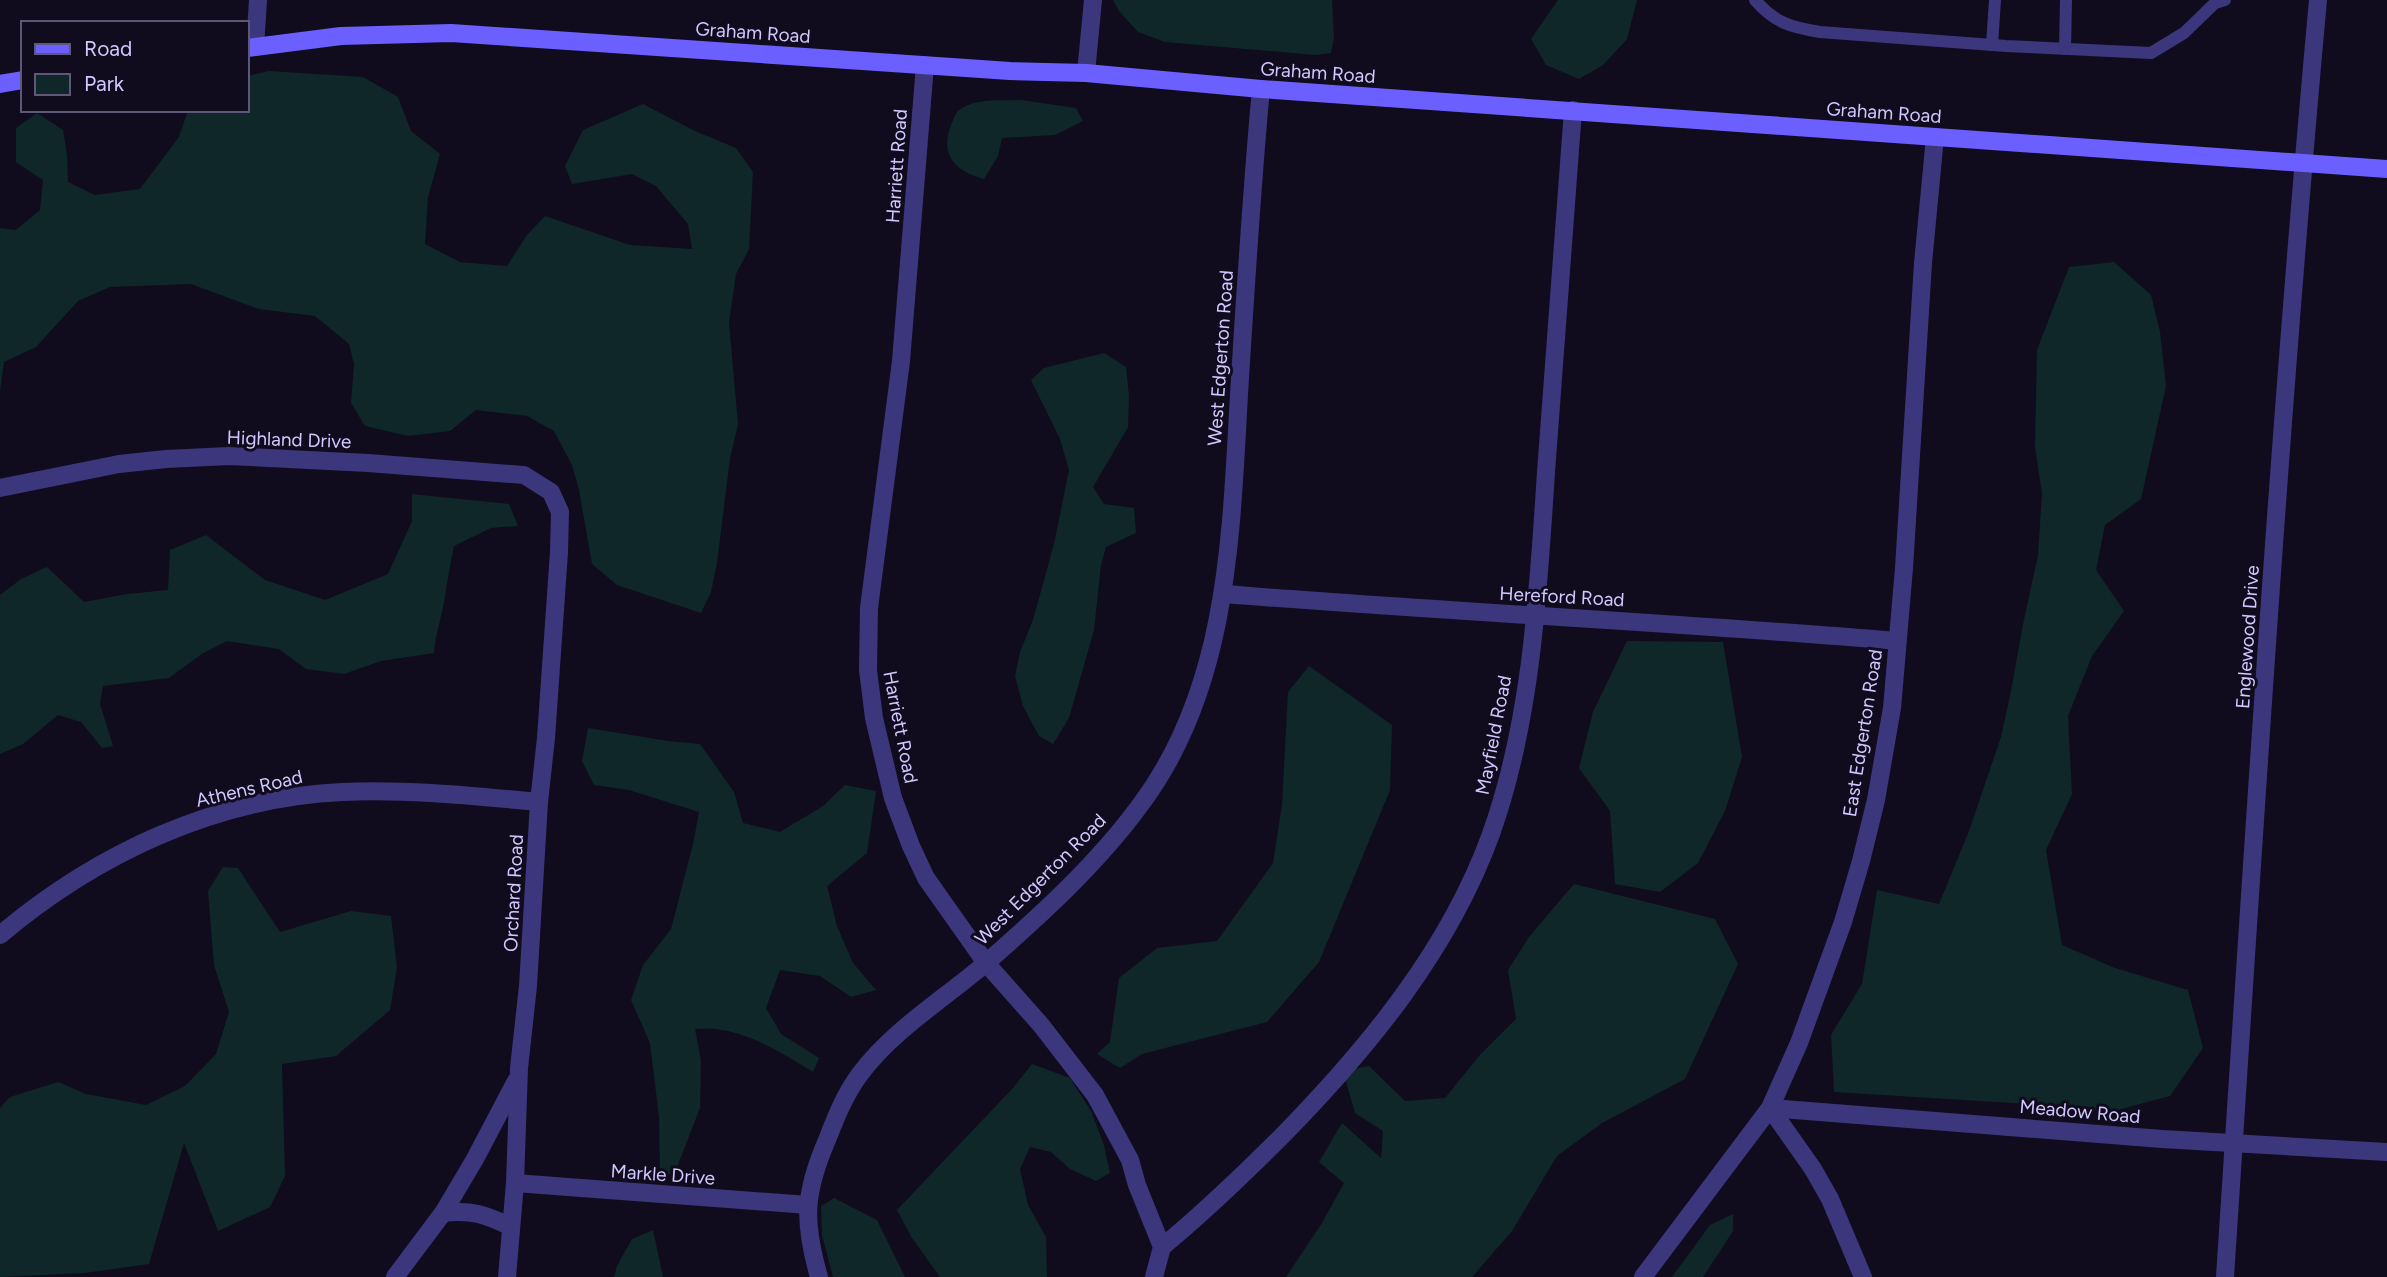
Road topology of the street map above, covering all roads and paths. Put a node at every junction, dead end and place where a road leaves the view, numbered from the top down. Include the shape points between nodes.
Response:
1 (258, 0) edge
2 (1093, 0) edge
3 (1755, 0) edge
4 (1995, 0) edge
5 (2066, 0) edge
6 (2225, 0) edge
7 (2318, 0) edge
8 (1992, 45) junction
9 (251, 48) edge
10 (2065, 49) junction
11 (925, 65) junction
12 (1086, 73) junction
13 (21, 80) edge
14 (0, 84) edge
15 (1261, 89) junction
16 (1573, 110) junction
17 (1935, 137) junction
18 (2303, 164) junction
19 (2387, 169) edge
20 (0, 488) edge
21 (560, 512) joint
22 (1224, 594) junction
23 (1536, 617) junction
24 (1898, 641) junction
25 (538, 802) junction
26 (0, 936) edge
27 (986, 963) junction
28 (519, 1075) junction
29 (1770, 1108) junction
30 (2233, 1144) junction
31 (2387, 1152) edge
32 (515, 1183) junction
33 (808, 1205) junction
34 (443, 1213) junction
35 (511, 1227) junction
36 (1162, 1247) junction
37 (395, 1277) edge
38 (507, 1277) edge
39 (819, 1277) edge
40 (1154, 1277) edge
41 (1643, 1277) edge
42 (1863, 1277) edge
43 (2225, 1277) edge

1 - 9 street
2 - 12 street
3 - 8 lane via 1768,15 1790,27
4 - 8 lane
5 - 10 lane
6 - 10 lane via 2151,53
7 - 18 street, Englewood Drive
8 - 10 lane
9 - 11 main road, Graham Road via 341,36 451,33
11 - 12 main road, Graham Road
11 - 27 street, Harriett Road via 901,361 869,608 868,670 884,765 911,846 933,889
12 - 15 main road, Graham Road
13 - 14 main road
15 - 16 main road, Graham Road
15 - 22 street, West Edgerton Road
16 - 17 main road, Graham Road
16 - 23 street, Mayfield Road
17 - 18 main road, Graham Road
17 - 24 street, East Edgerton Road
18 - 19 main road, Graham Road
18 - 30 street, Englewood Drive
20 - 21 street, Highland Drive via 119,464 275,457 524,475 551,492
21 - 25 street, Orchard Road
22 - 23 street, Hereford Road
22 - 27 street, West Edgerton Road via 1203,682 1178,743 1143,802 1108,846
23 - 24 street, Hereford Road
23 - 36 street, Mayfield Road via 1517,739 1498,815 1441,936 1359,1054 1213,1205
24 - 29 street, East Edgerton Road via 1885,754 1861,861 1799,1044
25 - 26 street, Athens Road via 417,792 341,792 231,810 150,839 102,863 36,905
25 - 28 street, Orchard Road
27 - 33 street, West Edgerton Road via 900,1032 859,1076 841,1105 813,1171
27 - 36 street, Harriett Road via 1094,1095 1130,1160
28 - 32 street, Orchard Road
28 - 34 street
29 - 30 street, Meadow Road
29 - 41 street, East Edgerton Road
29 - 42 street via 1830,1199
30 - 31 street, Meadow Road
30 - 43 street, Englewood Drive
32 - 33 street, Markle Drive
32 - 35 street, Orchard Road
33 - 39 street, West Edgerton Road
34 - 35 street via 468,1211
34 - 37 street
35 - 38 street, Orchard Road
36 - 40 street

